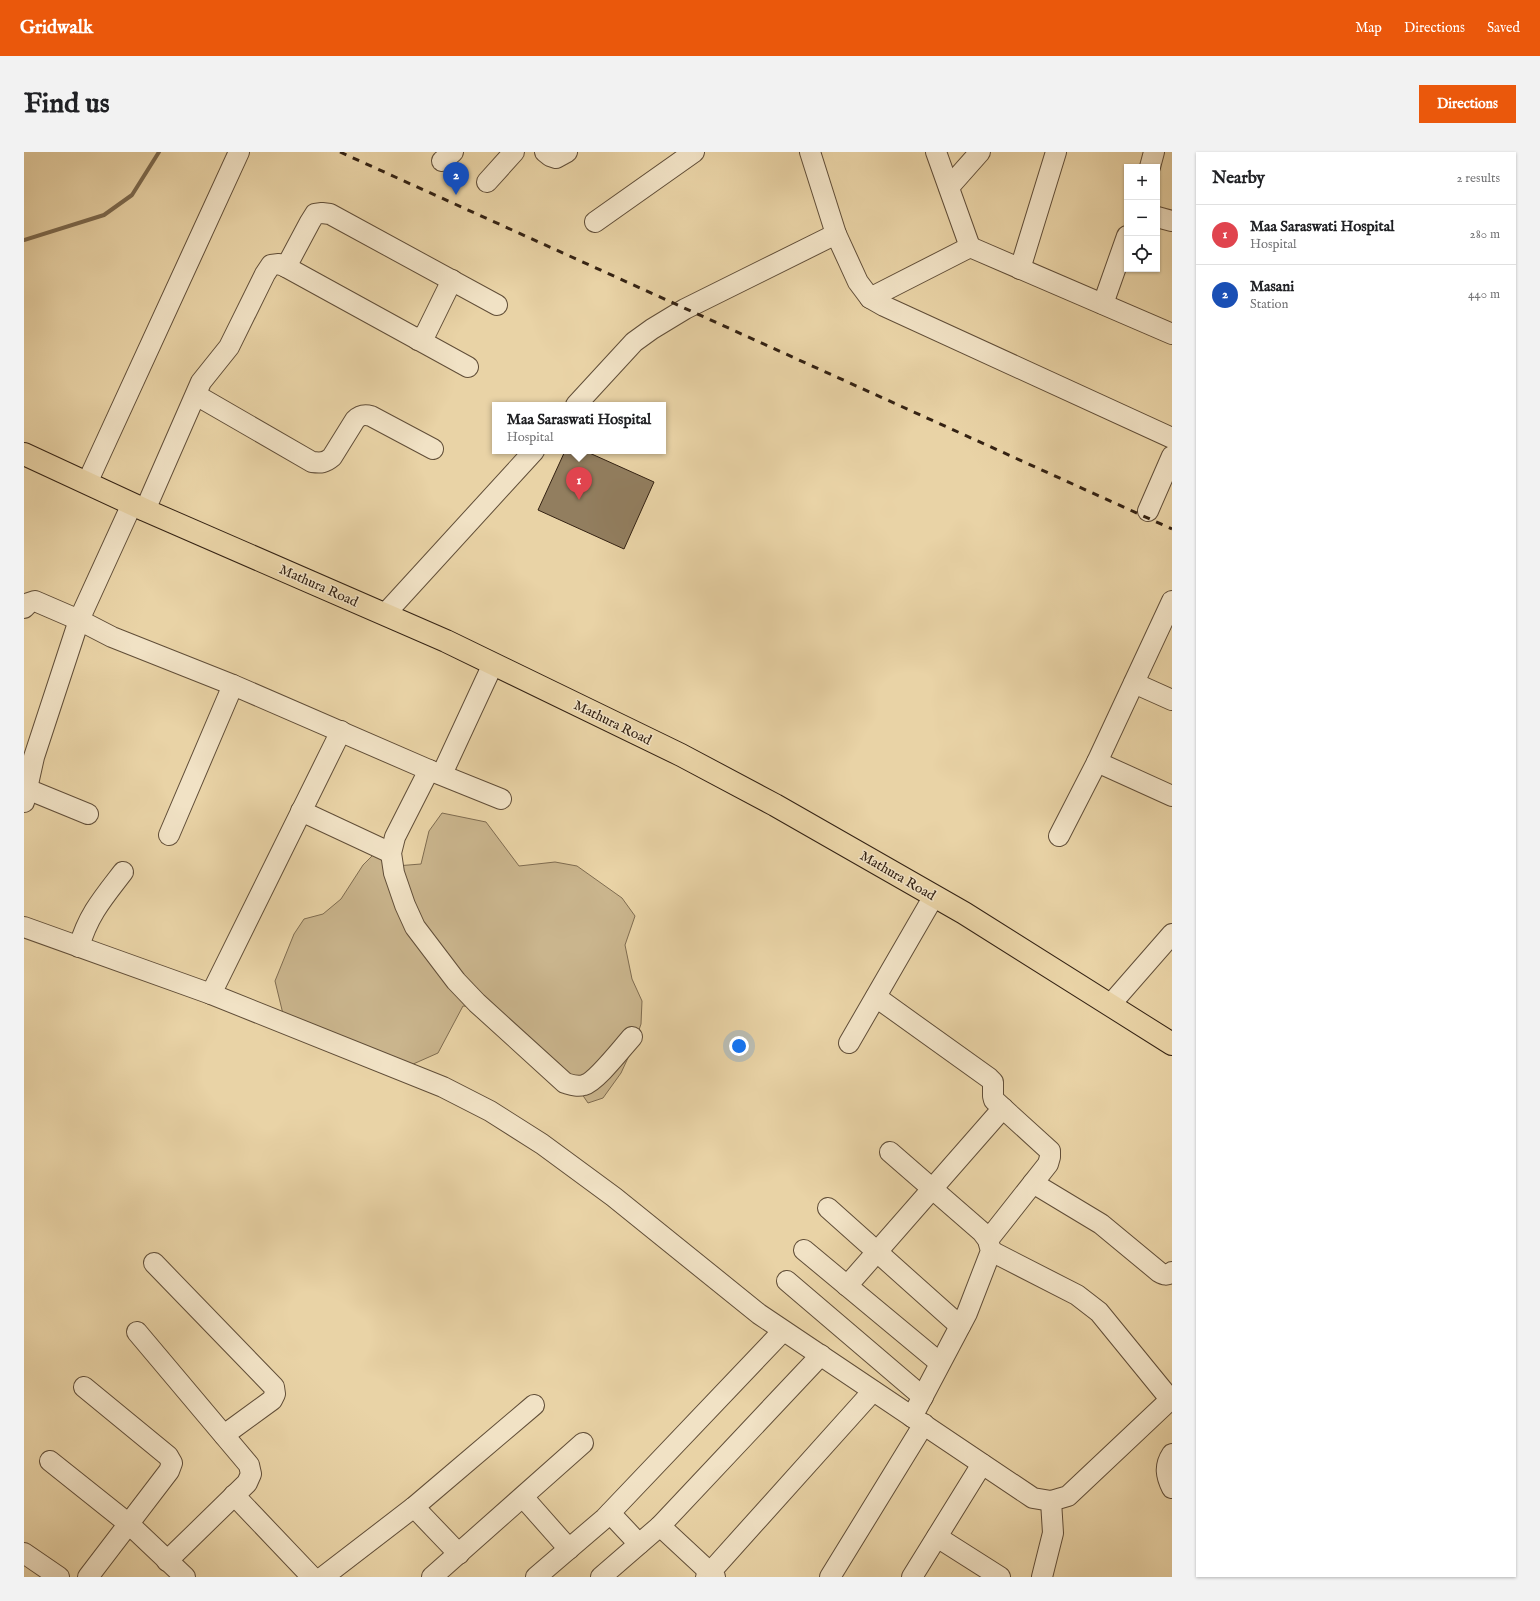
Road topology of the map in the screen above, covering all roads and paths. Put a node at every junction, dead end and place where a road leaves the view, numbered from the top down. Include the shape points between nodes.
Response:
1 (239, 152) edge
2 (514, 152) edge
3 (546, 152) edge
4 (567, 152) edge
5 (694, 152) edge
6 (810, 152) edge
7 (936, 152) edge
8 (980, 152) edge
9 (1056, 152) edge
10 (1154, 152) edge
11 (1151, 164) edge
12 (487, 182) dead end
13 (949, 187) junction
14 (1160, 218) edge
15 (1172, 221) edge
16 (595, 222) dead end
17 (836, 234) junction
18 (1124, 244) edge
19 (970, 247) junction
20 (286, 267) junction
21 (1020, 269) junction
22 (452, 280) junction
23 (870, 298) junction
24 (1103, 304) junction
25 (497, 305) dead end
26 (1172, 334) edge
27 (418, 340) junction
28 (468, 367) dead end
29 (196, 395) junction
30 (579, 402) edge
31 (1172, 438) edge
32 (433, 449) dead end
33 (24, 454) edge
34 (531, 454) edge
35 (1172, 456) edge
36 (87, 483) junction
37 (139, 507) junction
38 (1148, 511) dead end
39 (1172, 602) edge
40 (24, 608) edge
41 (384, 614) junction
42 (79, 620) junction
43 (493, 664) junction
44 (1134, 683) junction
45 (234, 685) junction
46 (1172, 700) edge
47 (341, 731) junction
48 (29, 756) edge
49 (1097, 762) junction
50 (435, 772) junction
51 (25, 795) edge
52 (1172, 796) edge
53 (501, 799) dead end
54 (301, 811) junction
55 (88, 814) dead end
56 (169, 835) dead end
57 (1059, 836) dead end
58 (391, 853) junction
59 (123, 872) dead end
60 (934, 896) junction
61 (24, 927) edge
62 (1172, 934) edge
63 (79, 947) junction
64 (211, 994) junction
65 (876, 996) junction
66 (1110, 1005) junction
67 (632, 1037) dead end
68 (849, 1043) dead end
69 (1172, 1044) edge
70 (1003, 1108) junction
71 (890, 1152) dead end
72 (1033, 1183) junction
73 (932, 1189) junction
74 (828, 1208) dead end
75 (989, 1246) junction
76 (804, 1250) dead end
77 (877, 1252) junction
78 (154, 1262) dead end
79 (1172, 1272) edge
80 (787, 1281) dead end
81 (848, 1286) junction
82 (960, 1326) junction
83 (783, 1330) junction
84 (137, 1332) dead end
85 (821, 1356) junction
86 (940, 1363) junction
87 (84, 1386) dead end
88 (873, 1391) junction
89 (922, 1398) junction
90 (1171, 1399) edge
91 (534, 1405) dead end
92 (918, 1421) junction
93 (224, 1435) junction
94 (583, 1443) dead end
95 (1172, 1454) edge
96 (50, 1461) dead end
97 (982, 1464) junction
98 (1172, 1488) edge
99 (234, 1495) junction
100 (523, 1497) junction
101 (1052, 1501) junction
102 (414, 1507) junction
103 (610, 1513) junction
104 (128, 1524) junction
105 (660, 1526) junction
106 (936, 1537) junction
107 (639, 1544) junction
108 (569, 1549) junction
109 (24, 1552) edge
110 (459, 1554) junction
111 (167, 1561) junction
112 (711, 1576) edge
113 (58, 1577) edge
114 (88, 1577) edge
115 (185, 1577) edge
116 (312, 1577) edge
117 (323, 1577) edge
118 (432, 1577) edge
119 (536, 1577) edge
120 (601, 1577) edge
121 (830, 1577) edge
122 (912, 1577) edge
123 (1000, 1577) edge
124 (1042, 1577) edge

1 - 36 street
2 - 12 street
3 - 4 street via 556,158
5 - 16 street
6 - 17 street
7 - 13 street
8 - 13 street
9 - 21 street
10 - 11 street
13 - 19 street
14 - 15 street
17 - 23 street via 858,282
17 - 30 street via 685,309 652,329 634,342
18 - 24 street
19 - 21 street
19 - 23 street
20 - 22 street via 315,214 322,213 330,214
20 - 27 street
20 - 29 street via 279,264 271,265 229,346 201,382
21 - 24 street
22 - 25 street
22 - 27 street via 426,333
23 - 31 street
24 - 26 street
27 - 28 street
29 - 32 street via 312,462 320,463 332,457 355,420 365,414
29 - 37 street
33 - 36 main road, Mathura Road
34 - 41 street
35 - 38 street
36 - 37 main road, Mathura Road
37 - 41 main road, Mathura Road
37 - 42 street
39 - 44 street
40 - 42 street via 35,601
41 - 43 main road, Mathura Road
42 - 45 street via 112,637
42 - 48 street
43 - 50 street
43 - 60 main road, Mathura Road via 674,752 775,805
44 - 46 street
44 - 49 street
45 - 47 street
45 - 56 street
47 - 50 street
47 - 54 street
48 - 51 street
49 - 52 street
49 - 57 street
50 - 53 street
50 - 58 street via 395,837
51 - 55 street
54 - 58 street
54 - 64 street
58 - 67 street via 394,873 405,905 415,927 428,946 477,1003 565,1083 585,1085 596,1077
59 - 63 street via 97,905 84,930
60 - 65 street
60 - 66 main road, Mathura Road
61 - 63 street
62 - 66 street
63 - 64 street
64 - 83 street via 443,1087 490,1111 542,1144 614,1197 759,1314
65 - 68 street
65 - 70 street via 989,1078 994,1086 994,1100
66 - 69 main road, Mathura Road
70 - 72 street via 1050,1151 1048,1164
70 - 73 street
71 - 73 street
72 - 75 street
72 - 79 street via 1105,1228 1159,1272
73 - 75 street via 982,1232
73 - 77 street
74 - 77 street
75 - 82 street via 967,1313
75 - 90 street via 1089,1302
76 - 81 street
77 - 81 street
77 - 82 street
78 - 93 street via 274,1387 275,1394 272,1400
80 - 89 street
81 - 86 street
82 - 86 street
83 - 85 street
83 - 103 street
84 - 93 street
85 - 88 street
85 - 105 street
86 - 89 street
87 - 104 street via 168,1456 172,1463 169,1471
88 - 92 street
88 - 112 street
89 - 92 street
90 - 101 street via 1068,1496
91 - 102 street
92 - 97 street
92 - 121 street
93 - 99 street via 249,1465 251,1474 247,1483
94 - 100 street
95 - 98 street via 1166,1468
96 - 104 street
97 - 101 street via 1033,1498
97 - 106 street
99 - 111 street
99 - 116 street
100 - 108 street
100 - 110 street
101 - 124 street via 1053,1533
102 - 110 street
102 - 117 street
103 - 107 street
103 - 108 street
104 - 111 street
104 - 114 street
105 - 107 street
105 - 112 street
106 - 122 street
106 - 123 street
107 - 120 street
108 - 119 street
109 - 113 street
110 - 118 street
111 - 115 street

